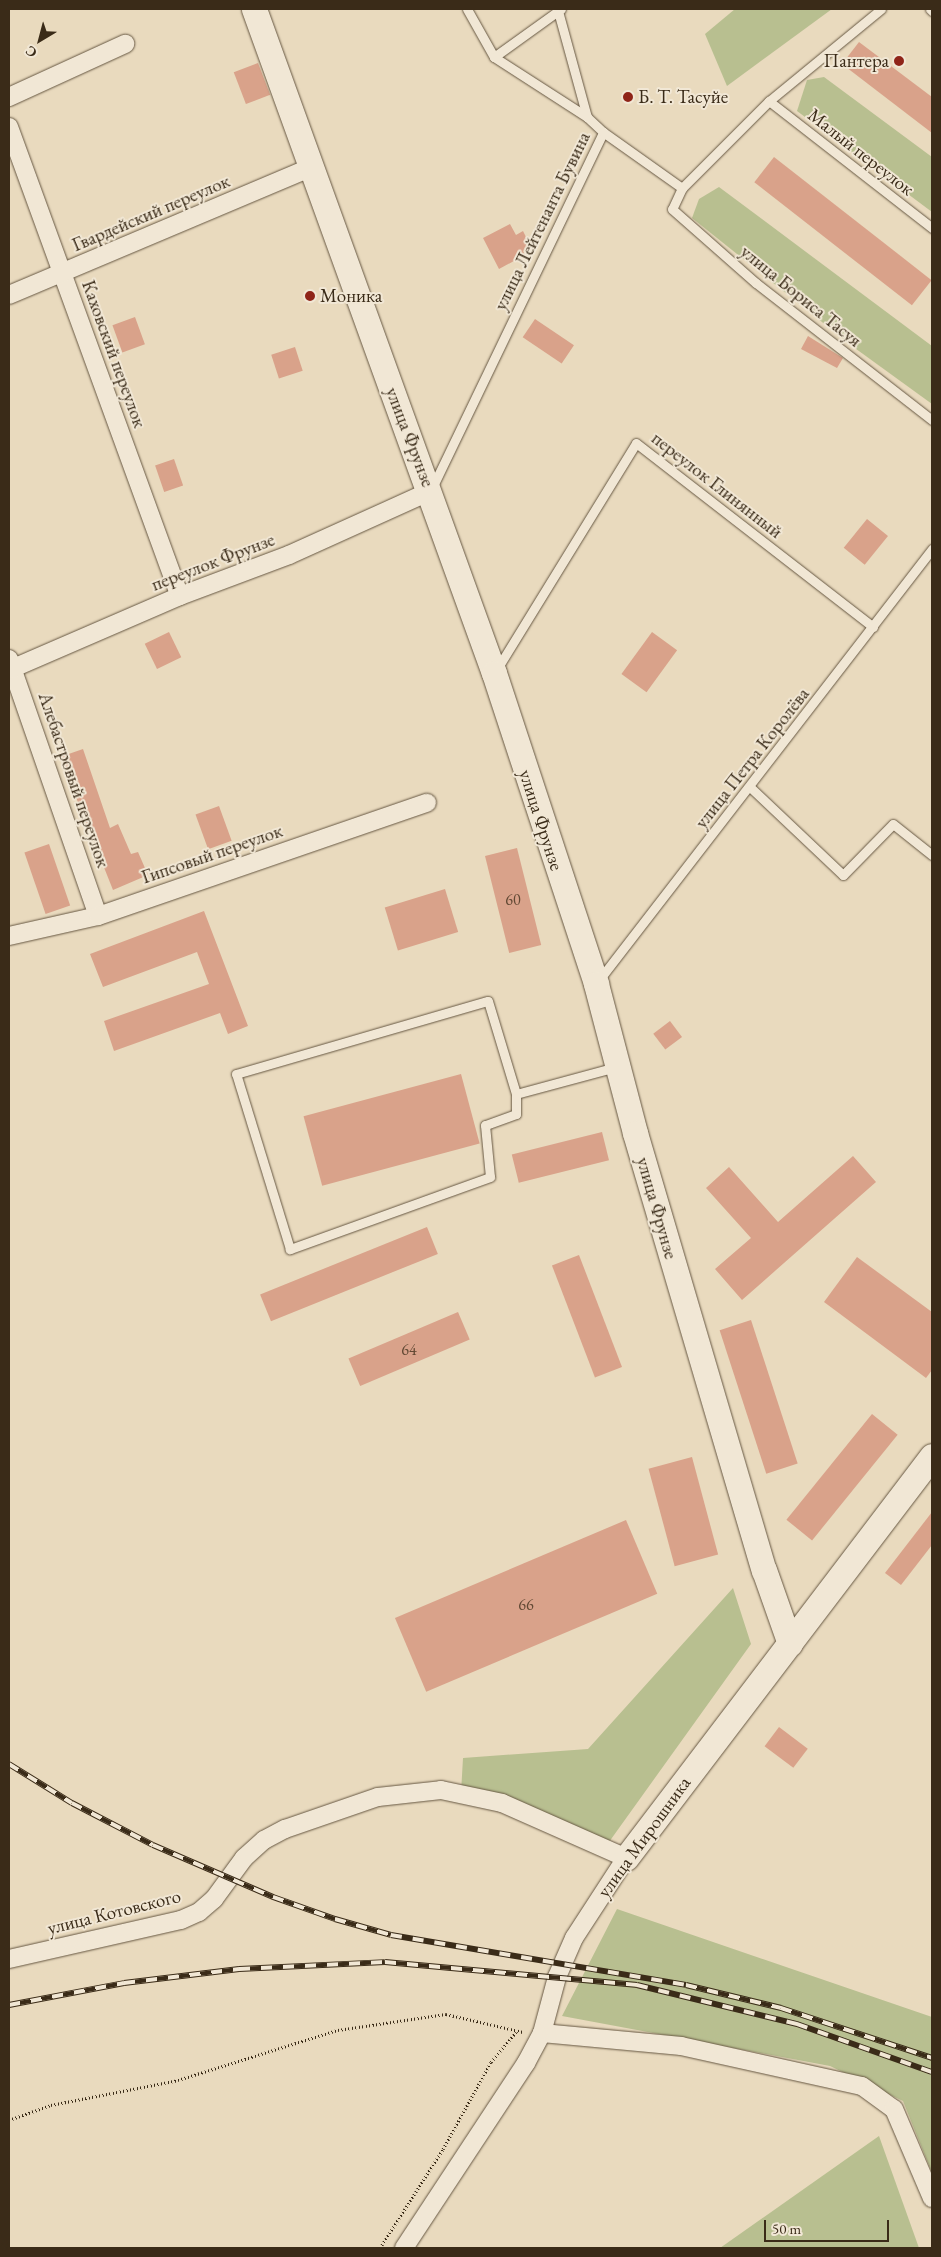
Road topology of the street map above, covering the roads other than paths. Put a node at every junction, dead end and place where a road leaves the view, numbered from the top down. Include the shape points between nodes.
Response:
1 (254, 9) edge
2 (467, 9) edge
3 (881, 9) edge
4 (560, 10) edge
5 (125, 44) dead end
6 (494, 57) junction
7 (9, 97) edge
8 (769, 101) junction
9 (587, 116) junction
10 (9, 127) edge
11 (603, 132) junction
12 (309, 168) junction
13 (682, 188) junction
14 (932, 228) edge
15 (63, 274) junction
16 (9, 295) edge
17 (932, 420) edge
18 (431, 491) junction
19 (932, 549) edge
20 (180, 596) junction
21 (873, 627) junction
22 (10, 666) edge
23 (494, 673) junction
24 (750, 787) junction
25 (427, 803) dead end
26 (932, 855) edge
27 (98, 916) junction
28 (9, 936) edge
29 (596, 984) junction
30 (616, 1067) junction
31 (516, 1094) junction
32 (932, 1456) edge
33 (790, 1644) junction
34 (626, 1858) junction
35 (9, 1959) edge
36 (542, 2033) junction
37 (932, 2198) edge
38 (404, 2248) edge

1 - 12 main road, улица Фрунзе
2 - 6 lane
3 - 8 lane
4 - 6 lane
4 - 9 lane
5 - 7 street
6 - 9 lane
8 - 13 lane
8 - 14 lane, Малый переулок
9 - 11 lane
10 - 15 street, Каховский переулок
11 - 13 lane, улица Лейтенанта Бувина
11 - 18 lane, улица Лейтенанта Бувина
12 - 15 street, Гвардейский переулок
12 - 18 main road, улица Фрунзе
13 - 17 lane, улица Бориса Тасуя via 672,209 756,284
15 - 16 street, Гвардейский переулок
15 - 20 street, Каховский переулок
18 - 20 street, переулок Фрунзе via 289,555
18 - 23 main road, улица Фрунзе
19 - 21 lane, улица Петра Королёва
20 - 22 street, переулок Фрунзе
21 - 23 lane, переулок Глинянный via 636,443
21 - 24 lane, улица Петра Королёва
22 - 27 street, Алебастровый переулок
23 - 29 main road, улица Фрунзе
24 - 26 lane via 843,875 892,824
24 - 29 lane, улица Петра Королёва
25 - 27 street, Гипсовый переулок
27 - 28 street, Гипсовый переулок
29 - 30 main road, улица Фрунзе
30 - 31 lane
30 - 33 main road, улица Фрунзе via 764,1570
31 - 31 lane via 488,1001 236,1074 290,1249 490,1177 485,1125 516,1114
32 - 33 main road, улица Мирошника
33 - 34 main road, улица Мирошника
34 - 35 street, улица Котовского via 502,1804 441,1790 378,1797 285,1829 264,1840 244,1858 214,1899 181,1920
34 - 36 street, улица Мирошника via 574,1938 557,1977
36 - 37 street via 682,2046 862,2086 894,2109
36 - 38 street, улица Мирошника via 526,2063

